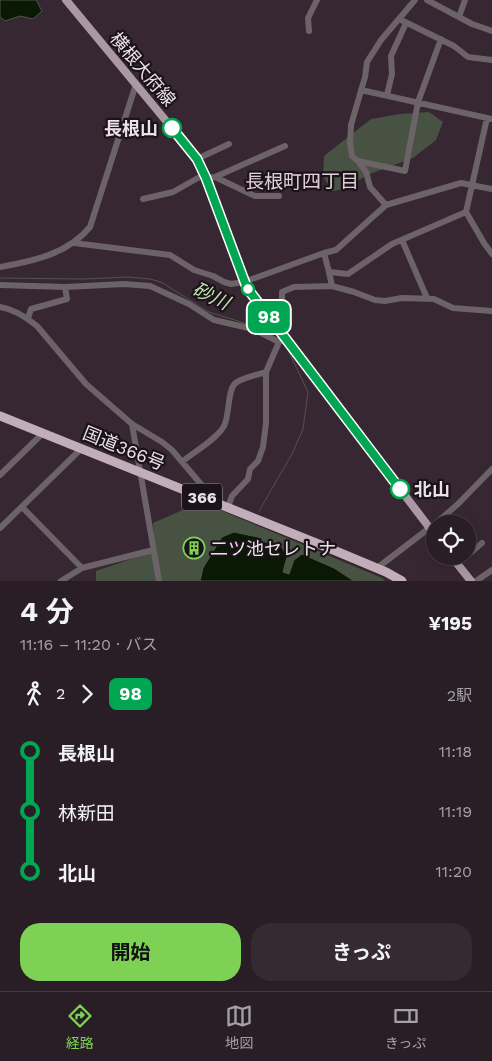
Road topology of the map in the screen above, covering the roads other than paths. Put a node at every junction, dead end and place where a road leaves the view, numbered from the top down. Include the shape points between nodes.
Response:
1 (66, 0) edge
2 (318, 0) edge
3 (415, 0) edge
4 (427, 0) edge
5 (465, 0) edge
6 (459, 17) junction
7 (399, 19) junction
8 (406, 23) junction
9 (309, 31) dead end
10 (492, 31) edge
11 (441, 39) junction
12 (492, 60) edge
13 (136, 84) junction
14 (362, 90) junction
15 (387, 95) junction
16 (418, 102) junction
17 (490, 118) edge
18 (229, 144) dead end
19 (284, 146) dead end
20 (197, 159) junction
21 (358, 161) junction
22 (205, 176) junction
23 (215, 177) junction
24 (472, 185) junction
25 (492, 189) edge
26 (279, 196) dead end
27 (144, 199) dead end
28 (386, 205) junction
29 (466, 212) junction
30 (402, 240) junction
31 (74, 243) junction
32 (324, 253) junction
33 (492, 254) edge
34 (0, 267) edge
35 (329, 272) junction
36 (244, 282) junction
37 (0, 285) edge
38 (332, 286) junction
39 (65, 287) junction
40 (427, 298) junction
41 (0, 307) edge
42 (492, 311) edge
43 (28, 318) junction
44 (280, 339) junction
45 (266, 372) junction
46 (0, 416) edge
47 (132, 424) junction
48 (43, 433) junction
49 (81, 448) junction
50 (183, 461) junction
51 (491, 471) edge
52 (140, 472) junction
53 (0, 474) edge
54 (212, 501) junction
55 (22, 507) junction
56 (226, 507) junction
57 (445, 515) edge
58 (426, 516) edge
59 (0, 528) edge
60 (426, 530) edge
61 (482, 543) dead end
62 (476, 548) edge
63 (153, 550) junction
64 (459, 565) edge
65 (82, 568) junction
66 (377, 568) junction
67 (492, 570) edge
68 (398, 580) edge
69 (61, 581) edge
70 (159, 581) edge
71 (471, 581) edge
72 (476, 581) edge

1 - 13 main road, 横根大府線
2 - 9 street via 308,18
3 - 7 street
4 - 6 street
5 - 6 street
6 - 10 street
7 - 8 street
7 - 14 street via 367,62
8 - 11 street
8 - 15 street via 391,56 392,74
11 - 12 street via 468,57
11 - 16 street
13 - 20 main road, 横根大府線
13 - 31 street via 92,222
14 - 15 street
14 - 21 street via 351,124 352,156
15 - 16 street
16 - 17 street
16 - 21 street via 405,171
17 - 24 street
18 - 20 street
19 - 23 street
20 - 22 main road, 横根大府線
21 - 28 street via 366,172 370,187
22 - 23 street
22 - 27 street via 173,192
22 - 36 main road, 横根大府線
23 - 26 street via 254,196
24 - 25 street
24 - 28 street via 461,184
24 - 29 street
28 - 32 street via 336,250
29 - 30 street
29 - 33 street
30 - 35 street via 348,274
30 - 40 street
31 - 34 street via 36,260
31 - 36 street via 170,255 194,270 224,282
32 - 35 street
32 - 36 street
35 - 38 street
36 - 44 main road, 横根大府線
37 - 39 street
38 - 40 street via 375,300
38 - 44 street via 294,287 282,292
39 - 43 street via 67,300 31,310
39 - 44 street via 150,286 190,304 214,320
40 - 42 street via 452,308
41 - 43 street
43 - 47 street via 86,384
44 - 45 street
44 - 58 main road, 横根大府線
45 - 50 street via 236,382 231,390 223,429
45 - 56 street via 263,447 248,479
46 - 48 highway, 国道366号 / 366
47 - 50 street via 162,442
47 - 52 street
48 - 49 highway, 国道366号 / 366
48 - 53 street
49 - 52 highway, 国道366号 / 366
49 - 55 street
50 - 54 street
51 - 57 street
52 - 54 highway, 国道366号 / 366
52 - 63 street
54 - 56 highway, 国道366号 / 366
55 - 59 street
55 - 65 street
56 - 66 highway, 国道366号 / 366
60 - 66 street
61 - 62 street
63 - 65 street
63 - 70 street
64 - 71 main road
65 - 69 street
66 - 68 highway, 国道366号 / 366
67 - 72 street

